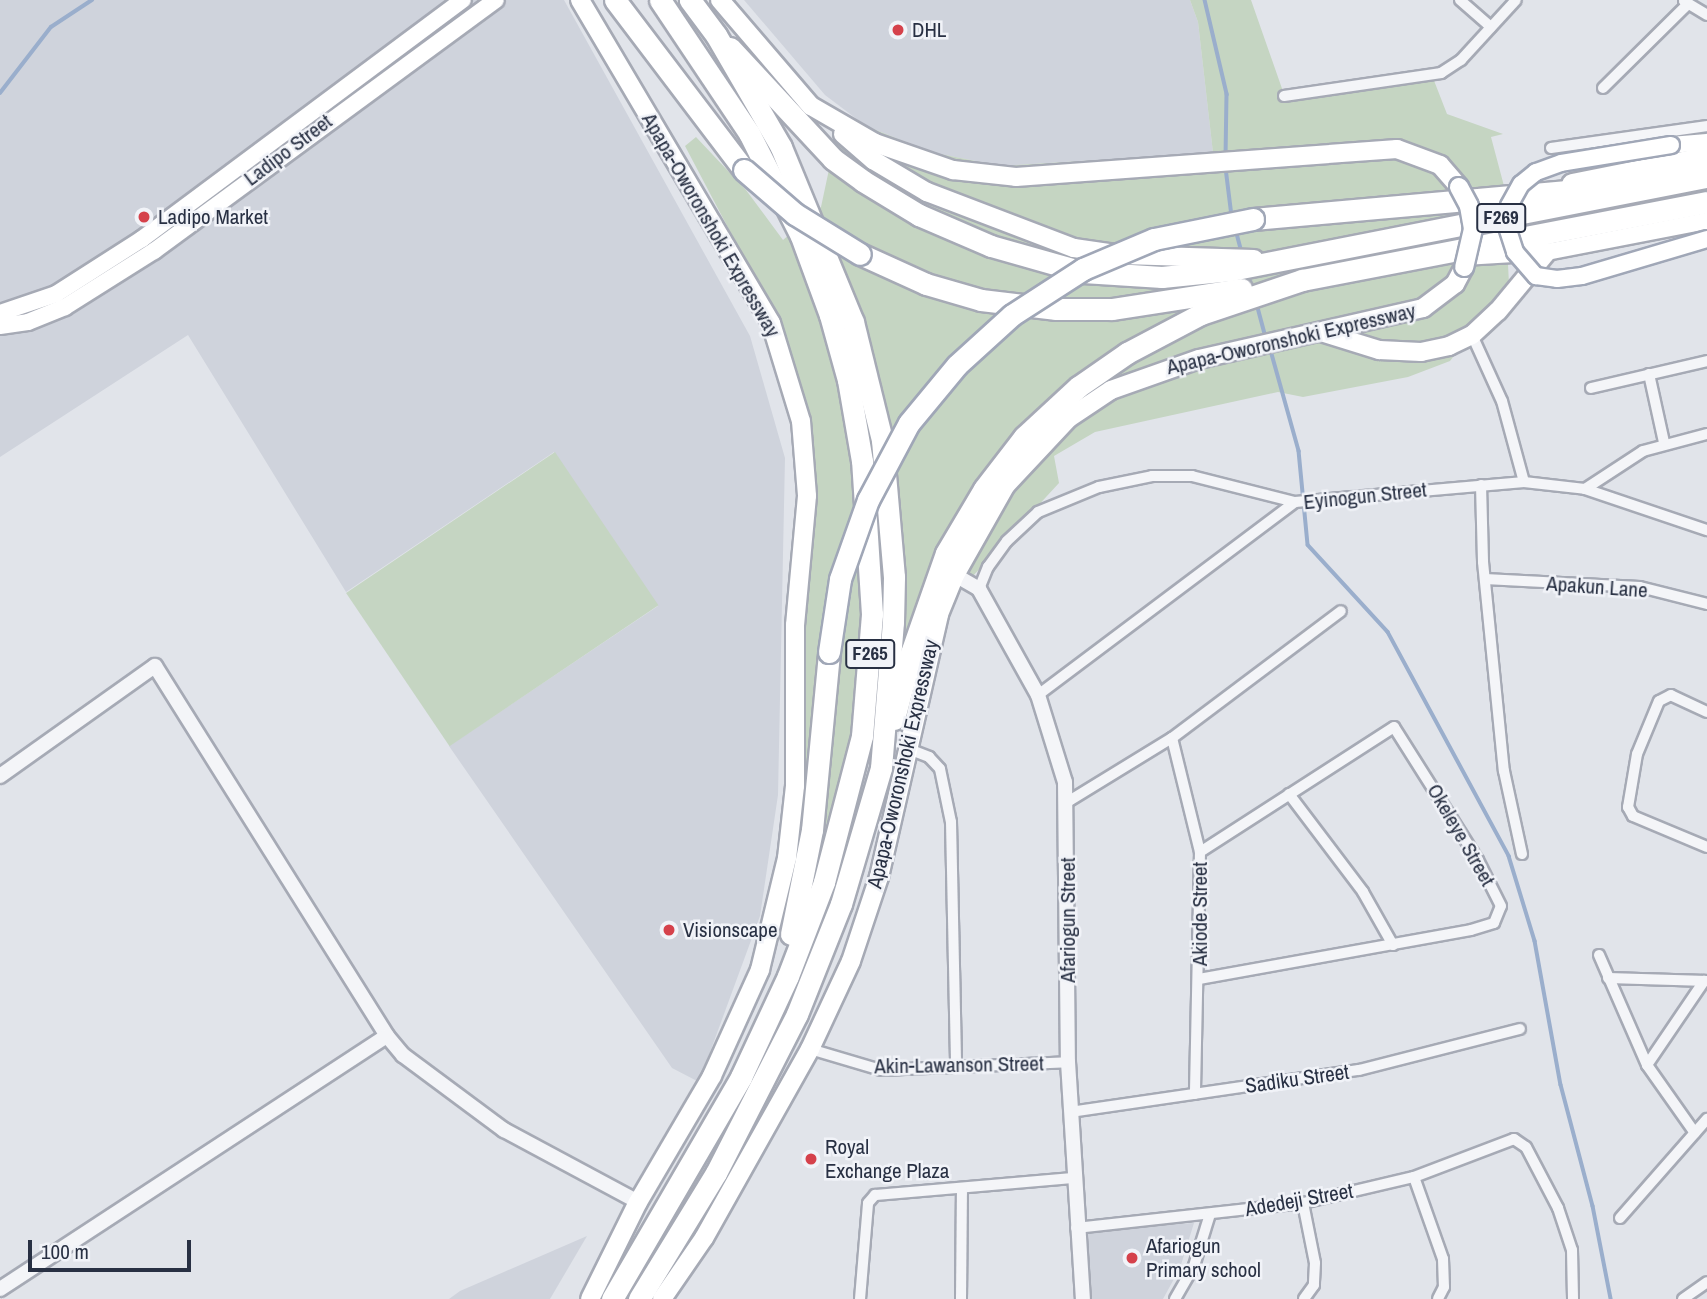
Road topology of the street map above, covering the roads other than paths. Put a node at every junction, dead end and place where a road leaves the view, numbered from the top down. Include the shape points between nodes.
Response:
1 (463, 0) edge
2 (496, 0) edge
3 (580, 0) edge
4 (615, 0) edge
5 (660, 0) edge
6 (690, 0) edge
7 (720, 0) edge
8 (1460, 0) edge
9 (1516, 0) edge
10 (1685, 2) edge
11 (1707, 15) edge
12 (1491, 27) junction
13 (716, 35) junction
14 (1603, 88) dead end
15 (1283, 96) dead end
16 (811, 106) junction
17 (1707, 126) edge
18 (1707, 142) edge
19 (1551, 148) dead end
20 (1707, 157) edge
21 (1707, 177) edge
22 (1676, 184) junction
23 (1527, 193) junction
24 (1707, 202) edge
25 (1707, 221) edge
26 (1707, 239) edge
27 (1548, 252) junction
28 (1427, 259) junction
29 (1272, 273) junction
30 (1234, 280) junction
31 (0, 313) edge
32 (0, 326) edge
33 (1320, 332) junction
34 (1472, 335) junction
35 (1707, 361) edge
36 (1648, 374) junction
37 (1591, 388) dead end
38 (1707, 434) edge
39 (1664, 442) junction
40 (1524, 482) junction
41 (1481, 485) junction
42 (1585, 489) junction
43 (1295, 502) junction
44 (1707, 530) edge
45 (955, 575) junction
46 (1485, 579) junction
47 (979, 589) junction
48 (1707, 604) edge
49 (1340, 611) dead end
50 (1038, 695) junction
51 (1707, 712) edge
52 (1172, 738) junction
53 (906, 748) junction
54 (881, 768) junction
55 (0, 776) edge
56 (1289, 794) junction
57 (1069, 801) junction
58 (1707, 847) edge
59 (1200, 852) junction
60 (1522, 854) dead end
61 (1393, 945) junction
62 (1600, 955) dead end
63 (1608, 978) junction
64 (1199, 979) junction
65 (1705, 981) edge
66 (1520, 1030) dead end
67 (387, 1036) junction
68 (810, 1049) junction
69 (1068, 1062) junction
70 (1647, 1065) junction
71 (956, 1066) junction
72 (741, 1077) junction
73 (1195, 1094) junction
74 (1070, 1112) junction
75 (1707, 1119) edge
76 (1695, 1133) junction
77 (1414, 1177) junction
78 (1073, 1178) junction
79 (962, 1188) junction
80 (638, 1202) junction
81 (1303, 1203) junction
82 (1210, 1214) junction
83 (1620, 1217) dead end
84 (1076, 1228) junction
85 (1707, 1282) edge
86 (0, 1289) edge
87 (590, 1299) edge
88 (612, 1299) edge
89 (639, 1299) edge
90 (662, 1299) edge
91 (860, 1299) edge
92 (961, 1299) edge
93 (1083, 1299) edge
94 (1175, 1299) edge
95 (1304, 1299) edge
96 (1438, 1299) edge
97 (1573, 1299) edge
98 (1683, 1299) edge

1 - 31 main road, Ladipo Street via 142,239 56,294
2 - 32 main road, Ladipo Street via 154,251 65,307 28,322
3 - 80 main road, Apapa-Oworonshoki Expressway via 771,323 794,387 806,450 807,496 795,625 795,786 787,858 760,970 712,1076
4 - 30 highway, bridge via 744,170 795,214 860,254 926,285 981,300 1056,309 1112,309
5 - 72 highway, F265 via 736,111 801,236 848,380 872,560 870,662 862,736 824,882 788,976
6 - 13 highway, Apapa-Oworonshoki Expressway / F265
7 - 16 main road, Apapa-Oworonshoki Expressway
8 - 12 street
9 - 12 street
10 - 11 street
10 - 14 street
12 - 15 street via 1461,60 1441,73
13 - 30 highway via 752,67 833,159 919,215 991,246 1083,272
13 - 54 highway, Apapa-Oworonshoki Expressway / F265 via 803,194 853,322 872,387 882,440 894,577
16 - 30 main road via 873,160 927,192 989,218 1074,248
16 - 33 main road, Apapa-Oworonshoki Expressway, bridge via 907,157 984,175 1052,175 1397,149 1440,165 1469,206 1473,229 1455,284 1423,308
17 - 19 street
18 - 26 main road, bridge via 1561,163 1536,172 1521,184 1509,206 1507,227 1515,252 1536,276 1557,279
20 - 23 highway
21 - 22 highway, F269
22 - 23 highway
22 - 29 highway, F269 via 1295,258
23 - 72 highway, bridge via 1253,219 1154,239 1083,269 1012,315 957,365 909,424 868,500 840,579 812,830 799,904 781,972
24 - 28 highway, F269
25 - 27 main road
27 - 28 main road
27 - 34 main road via 1521,288
28 - 29 highway, F269 via 1302,280
29 - 30 highway
29 - 30 main road
30 - 54 highway via 1173,327 1078,387 1024,437 984,488 946,553 911,653
33 - 34 main road via 1380,350 1421,352
33 - 45 main road, Apapa-Oworonshoki Expressway via 1155,371 1111,390 1069,418 1006,485
34 - 40 street via 1502,401
35 - 36 street
36 - 37 street
36 - 39 street
38 - 39 street
39 - 42 street
40 - 41 street, Eyinogun Street
40 - 42 street, Eyinogun Street
41 - 43 street, Eyinogun Street
41 - 46 street
42 - 44 street, Eyinogun Street
43 - 47 street via 1192,476 1152,476 1099,487 1038,512 1007,541
43 - 50 street, Eyinogun Street
45 - 47 street
45 - 53 main road, Apapa-Oworonshoki Expressway via 939,614
46 - 48 street, Apakun Lane via 1640,587
46 - 60 street via 1504,771
47 - 50 street, Afariogun Street
49 - 52 street
50 - 57 street, Afariogun Street
51 - 58 street via 1665,696 1637,754 1628,807 1633,816
52 - 57 street
52 - 59 street, Akiode Street
53 - 68 main road, Apapa-Oworonshoki Expressway via 875,889 852,961
53 - 71 street via 929,757 940,769 951,822
54 - 89 highway, Apapa-Oworonshoki Expressway / F265 via 841,904 797,1014 716,1173
55 - 67 street via 155,666
56 - 59 street, Okeleye Street
56 - 61 street via 1363,892
56 - 61 street, Okeleye Street via 1389,729 1399,729 1501,906 1494,923
57 - 69 street, Afariogun Street
59 - 64 street, Akiode Street
61 - 64 street, Okeleye Street
62 - 63 street
63 - 65 street
63 - 70 street
64 - 73 street, Akiode Street
65 - 70 street
66 - 73 street, Sadiku Street via 1359,1070
67 - 80 street via 403,1055 504,1130
67 - 86 street
68 - 71 street, Akin-Lawanson Street via 881,1070
68 - 90 main road, Apapa-Oworonshoki Expressway via 704,1238
69 - 71 street, Akin-Lawanson Street
69 - 74 street, Afariogun Street
70 - 76 street
72 - 88 highway, F265
73 - 74 street, Sadiku Street
74 - 78 street, Afariogun Street
75 - 76 street
76 - 83 street
77 - 81 street, Adedeji Street
77 - 96 street via 1443,1259 1444,1287
77 - 97 street, Adedeji Street via 1514,1139 1526,1147 1559,1208 1572,1251
78 - 79 street
78 - 84 street, Afariogun Street
79 - 91 street via 891,1192 870,1199
79 - 92 street
80 - 87 main road, Apapa-Oworonshoki Expressway
81 - 82 street, Adedeji Street
81 - 95 street via 1315,1263 1314,1285
82 - 84 street, Adedeji Street
82 - 94 street via 1194,1266
84 - 93 street, Afariogun Street
85 - 98 street

